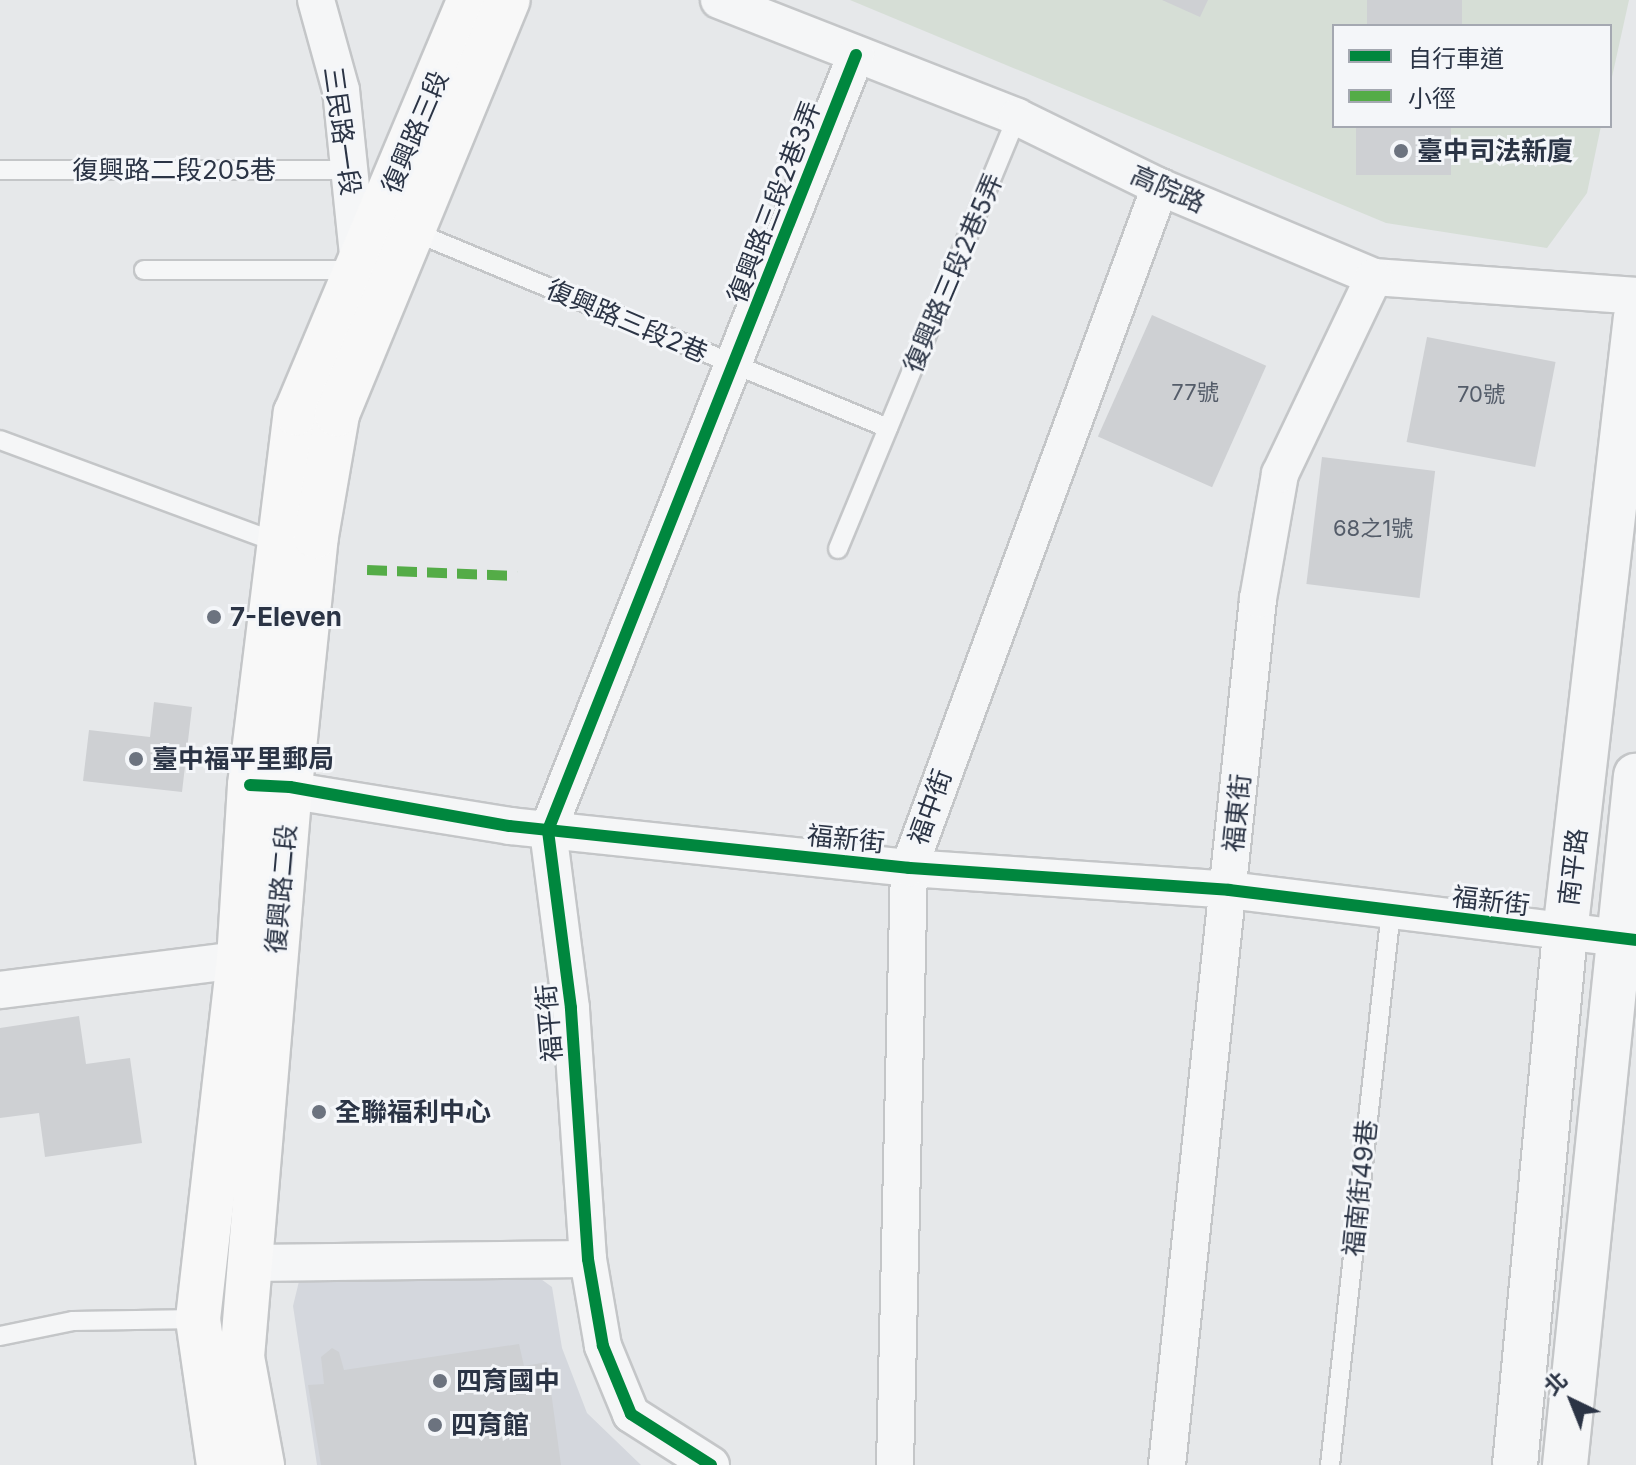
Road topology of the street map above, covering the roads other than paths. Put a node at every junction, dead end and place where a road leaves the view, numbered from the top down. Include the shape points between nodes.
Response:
1 (316, 0) edge
2 (470, 0) edge
3 (508, 0) edge
4 (719, 0) edge
5 (856, 55) junction
6 (1017, 117) junction
7 (0, 170) edge
8 (349, 170) junction
9 (1160, 187) junction
10 (412, 231) junction
11 (358, 267) junction
12 (144, 270) dead end
13 (1374, 277) junction
14 (1636, 296) edge
15 (1636, 317) edge
16 (734, 365) junction
17 (888, 428) junction
18 (0, 440) edge
19 (278, 543) junction
20 (838, 549) dead end
21 (1636, 776) edge
22 (270, 786) junction
23 (548, 830) junction
24 (909, 868) junction
25 (1229, 890) junction
26 (1391, 911) junction
27 (1565, 933) junction
28 (1629, 939) edge
29 (239, 960) junction
30 (0, 990) edge
31 (588, 1259) junction
32 (249, 1263) junction
33 (198, 1319) junction
34 (0, 1336) edge
35 (219, 1465) edge
36 (262, 1465) edge
37 (711, 1465) edge
38 (895, 1465) edge
39 (1167, 1465) edge
40 (1330, 1465) edge
41 (1515, 1465) edge
42 (1565, 1465) edge

1 - 8 street, 三民路一段 via 341,90
2 - 11 main road, 復興路三段
3 - 10 main road, 復興路三段
4 - 5 street, 高院路
5 - 6 street, 高院路
5 - 16 street, 復興路三段2巷3弄
6 - 9 street, 高院路
6 - 17 lane, 復興路三段2巷5弄
7 - 8 lane, 復興路二段205巷
8 - 11 street, 三民路一段
9 - 13 street, 高院路
9 - 24 street, 福中街
10 - 16 lane, 復興路三段2巷
10 - 22 main road, 復興路二段 via 337,414
11 - 12 lane
11 - 19 main road, 復興路二段 via 296,413
13 - 14 street, 高院路
13 - 25 street, 福東街 via 1280,474 1258,599
15 - 27 street, 南平路
16 - 17 lane, 復興路三段2巷
16 - 23 street
17 - 20 lane, 復興路三段2巷5弄
18 - 19 lane
19 - 22 main road, 復興路二段
21 - 28 street, 南平路
22 - 23 street
22 - 29 main road, 復興路二段
22 - 32 main road, 復興路二段
23 - 24 street, 福新街
23 - 31 street, 福平街 via 571,1008
24 - 25 street, 福新街
24 - 38 street, 福中街
25 - 26 street, 福新街
25 - 39 street, 福東街
26 - 27 street, 福新街
26 - 40 lane, 福南街49巷
27 - 28 street, 福新街
27 - 41 street, 南平路
28 - 42 street, 南平路
29 - 30 street
29 - 33 main road, 復興路二段
31 - 32 street
31 - 37 street, 福平街 via 603,1346 631,1414
32 - 36 main road, 復興路二段 via 242,1357
33 - 34 lane via 73,1321
33 - 35 main road, 復興路二段

